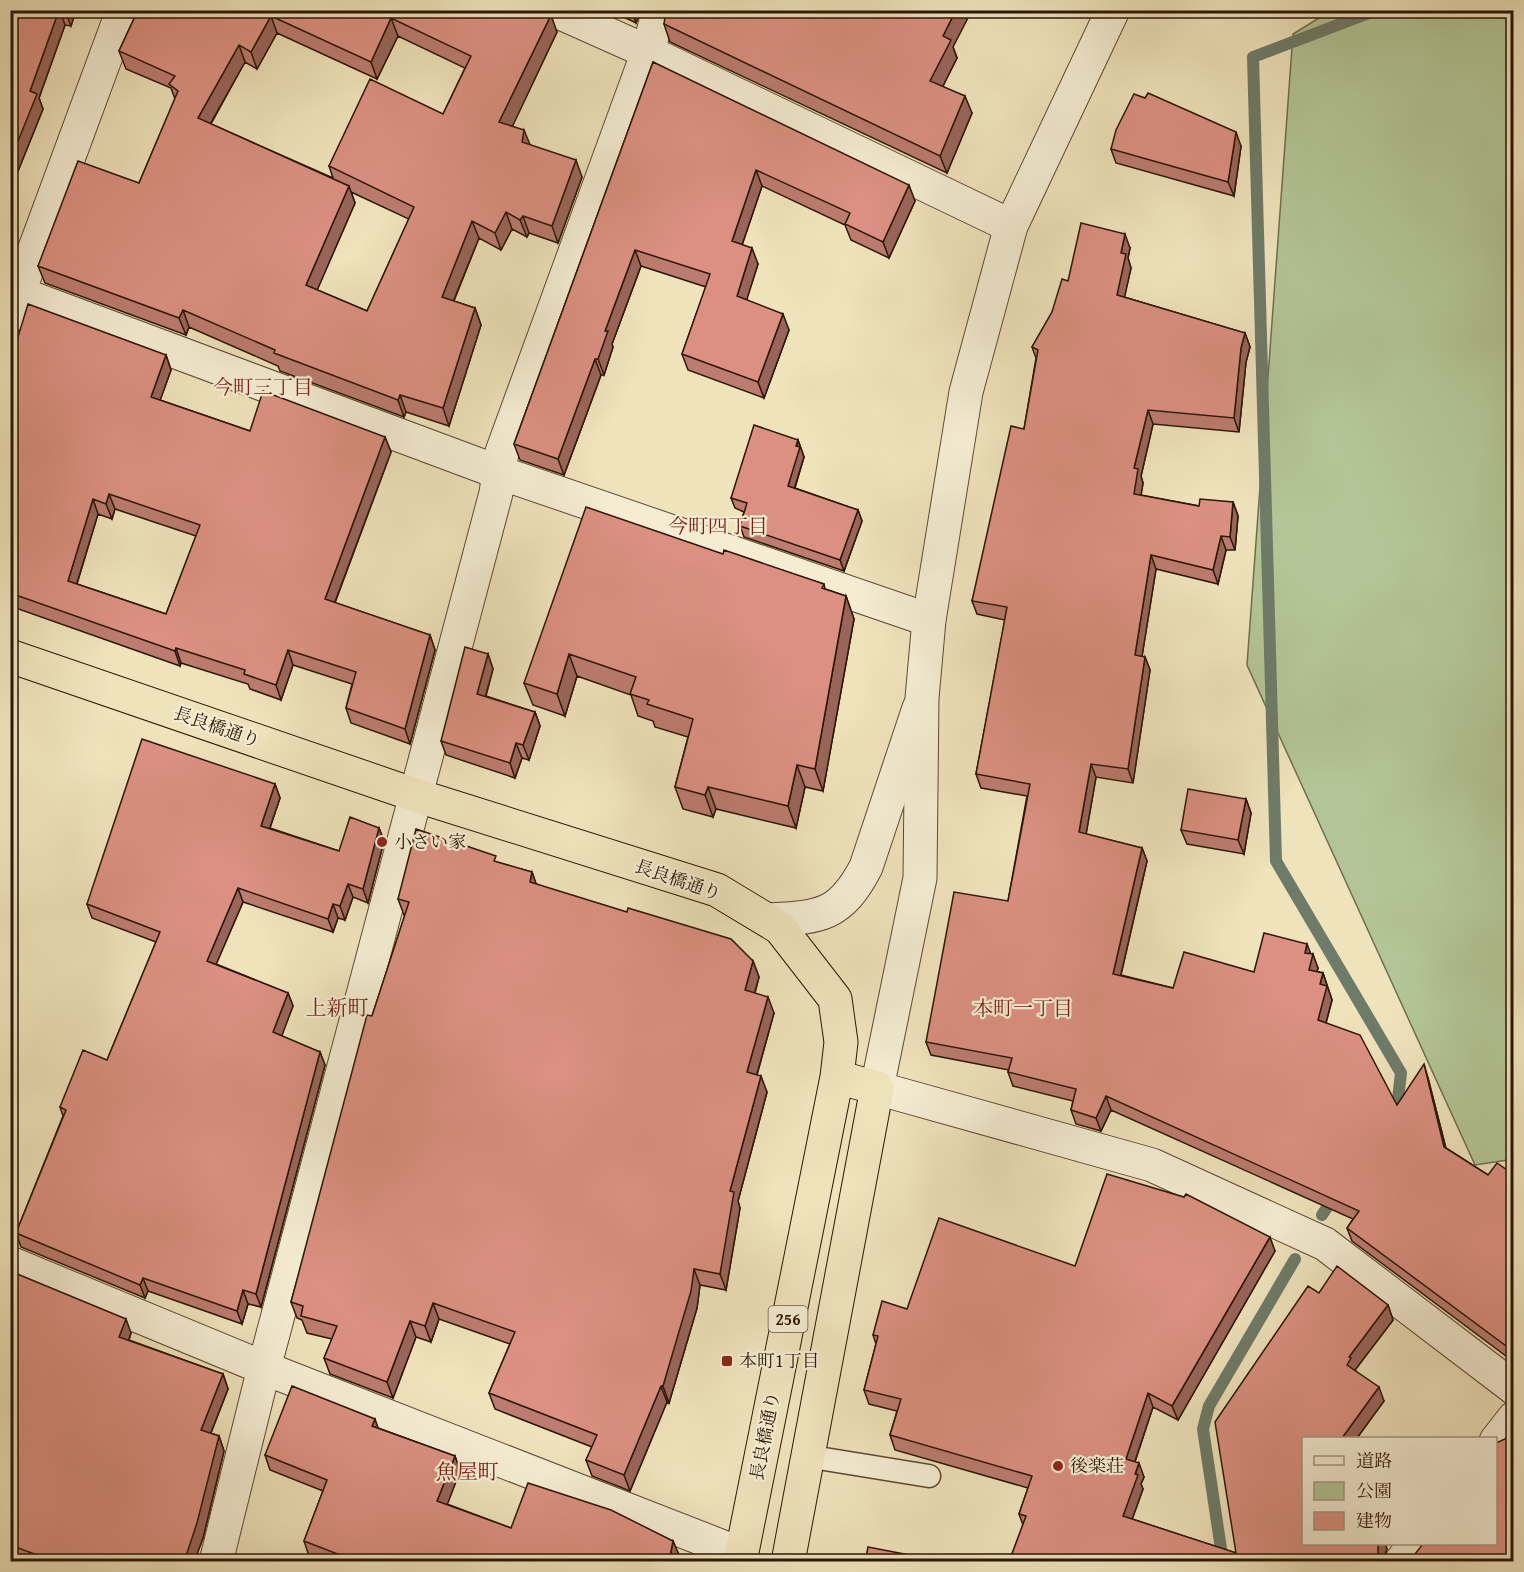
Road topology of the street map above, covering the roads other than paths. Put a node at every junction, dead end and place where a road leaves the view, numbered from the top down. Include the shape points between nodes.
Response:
1 (123, 10) edge
2 (555, 10) edge
3 (659, 10) edge
4 (1113, 10) edge
5 (648, 52) junction
6 (1011, 226) junction
7 (13, 300) edge
8 (498, 471) junction
9 (929, 620) junction
10 (10, 657) edge
11 (922, 698) junction
12 (415, 795) junction
13 (768, 920) junction
14 (837, 1077) junction
15 (878, 1088) junction
16 (10, 1263) edge
17 (264, 1368) junction
18 (1514, 1388) edge
19 (1514, 1419) edge
20 (1497, 1441) edge
21 (806, 1456) junction
22 (929, 1476) dead end
23 (1415, 1545) edge
24 (741, 1558) edge
25 (216, 1562) edge
26 (788, 1562) edge
27 (1401, 1562) edge

1 - 7 street
2 - 5 street
3 - 5 street
4 - 6 street
5 - 6 street
5 - 8 street
6 - 9 street via 966,392
7 - 8 street
8 - 9 street
8 - 12 street via 496,493
9 - 11 street
10 - 12 highway, 長良橋通り / 256
11 - 13 street via 866,867 853,891 832,909 814,917
11 - 15 street via 920,878
12 - 13 highway, 長良橋通り / 256 via 717,890
12 - 17 street
13 - 14 highway, 長良橋通り / 256 via 792,942 835,999 841,1042
14 - 15 highway
14 - 24 highway, 長良橋通り / 256
15 - 18 street via 1152,1165 1325,1244
15 - 21 highway, 256
16 - 17 street
17 - 24 street
17 - 25 street
19 - 20 street
21 - 22 lane
21 - 26 highway, 256
23 - 27 street

